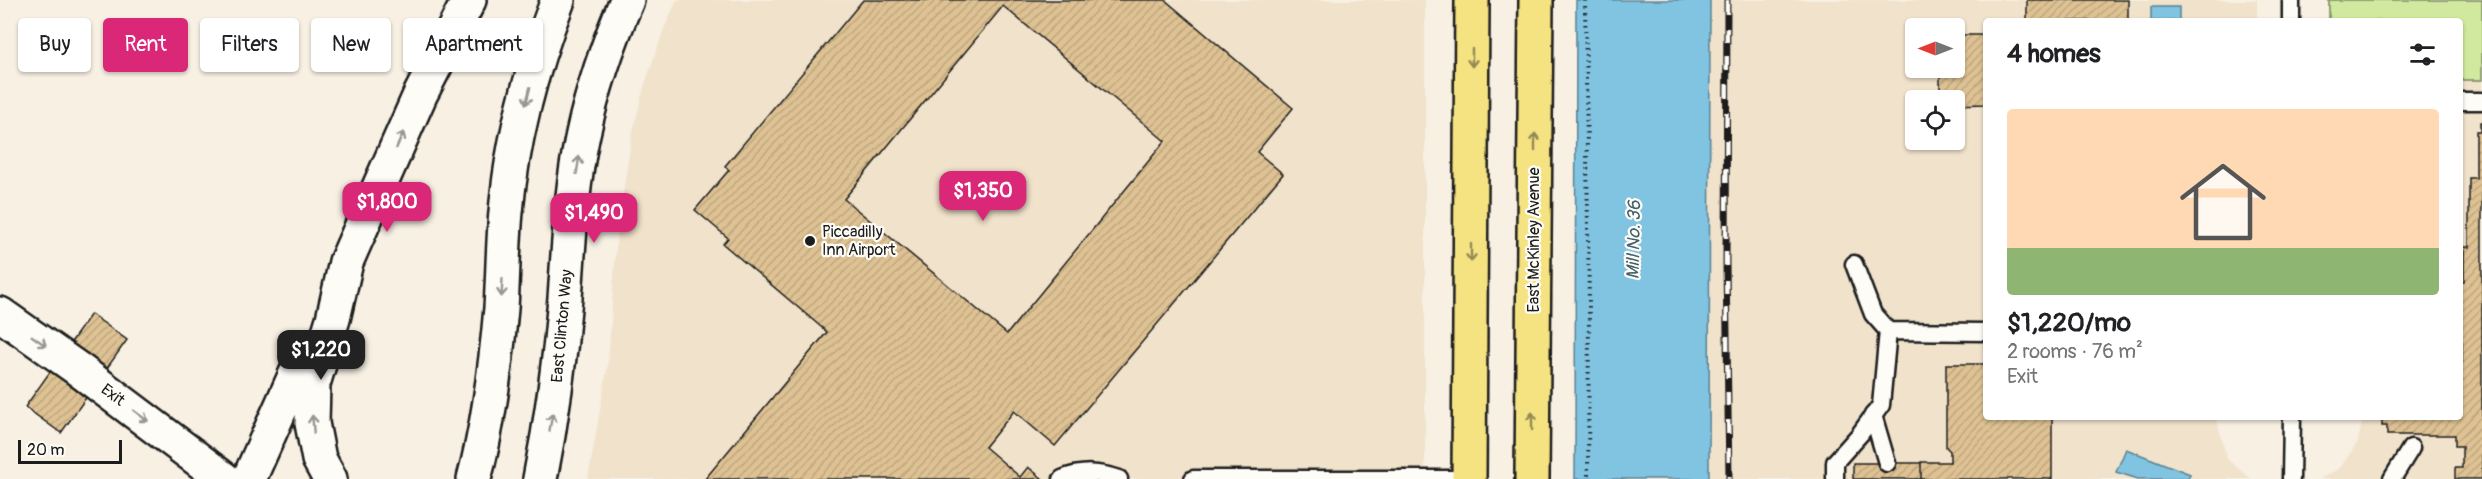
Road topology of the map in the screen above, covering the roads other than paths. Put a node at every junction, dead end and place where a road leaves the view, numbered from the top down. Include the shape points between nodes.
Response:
1 (469, 0) edge
2 (558, 0) edge
3 (627, 0) edge
4 (1472, 0) edge
5 (1536, 0) edge
6 (2291, 0) edge
7 (2291, 18) edge
8 (2463, 101) edge
9 (2482, 101) edge
10 (346, 262) junction
11 (1854, 264) dead end
12 (0, 314) edge
13 (1888, 331) junction
14 (1983, 332) edge
15 (1873, 415) junction
16 (2292, 420) edge
17 (2411, 448) dead end
18 (1887, 463) dead end
19 (224, 479) edge
20 (249, 479) edge
21 (330, 479) edge
22 (474, 479) edge
23 (540, 479) edge
24 (1062, 479) edge
25 (1119, 479) edge
26 (1193, 479) edge
27 (1469, 479) edge
28 (1532, 479) edge
29 (1835, 479) edge
30 (2291, 479) edge
31 (2392, 479) edge

10 -> 1 main road via 420,95
2 -> 22 main road via 533,76 512,163 495,362
23 -> 3 main road, East Clinton Way via 555,399 570,220 582,136 596,82
4 -> 27 main road
28 -> 5 main road, East McKinley Avenue
6 - 7 lane
8 - 9 lane
10 - 20 main road
21 -> 10 main road via 318,459 312,423 313,384
11 - 13 lane via 1873,314
12 -> 19 main road, Exit
13 - 14 lane
13 - 15 lane via 1881,405
15 - 18 lane
15 - 29 lane via 1835,462
16 - 30 lane
17 - 31 lane
24 - 25 lane via 1101,473
26 - 27 lane

